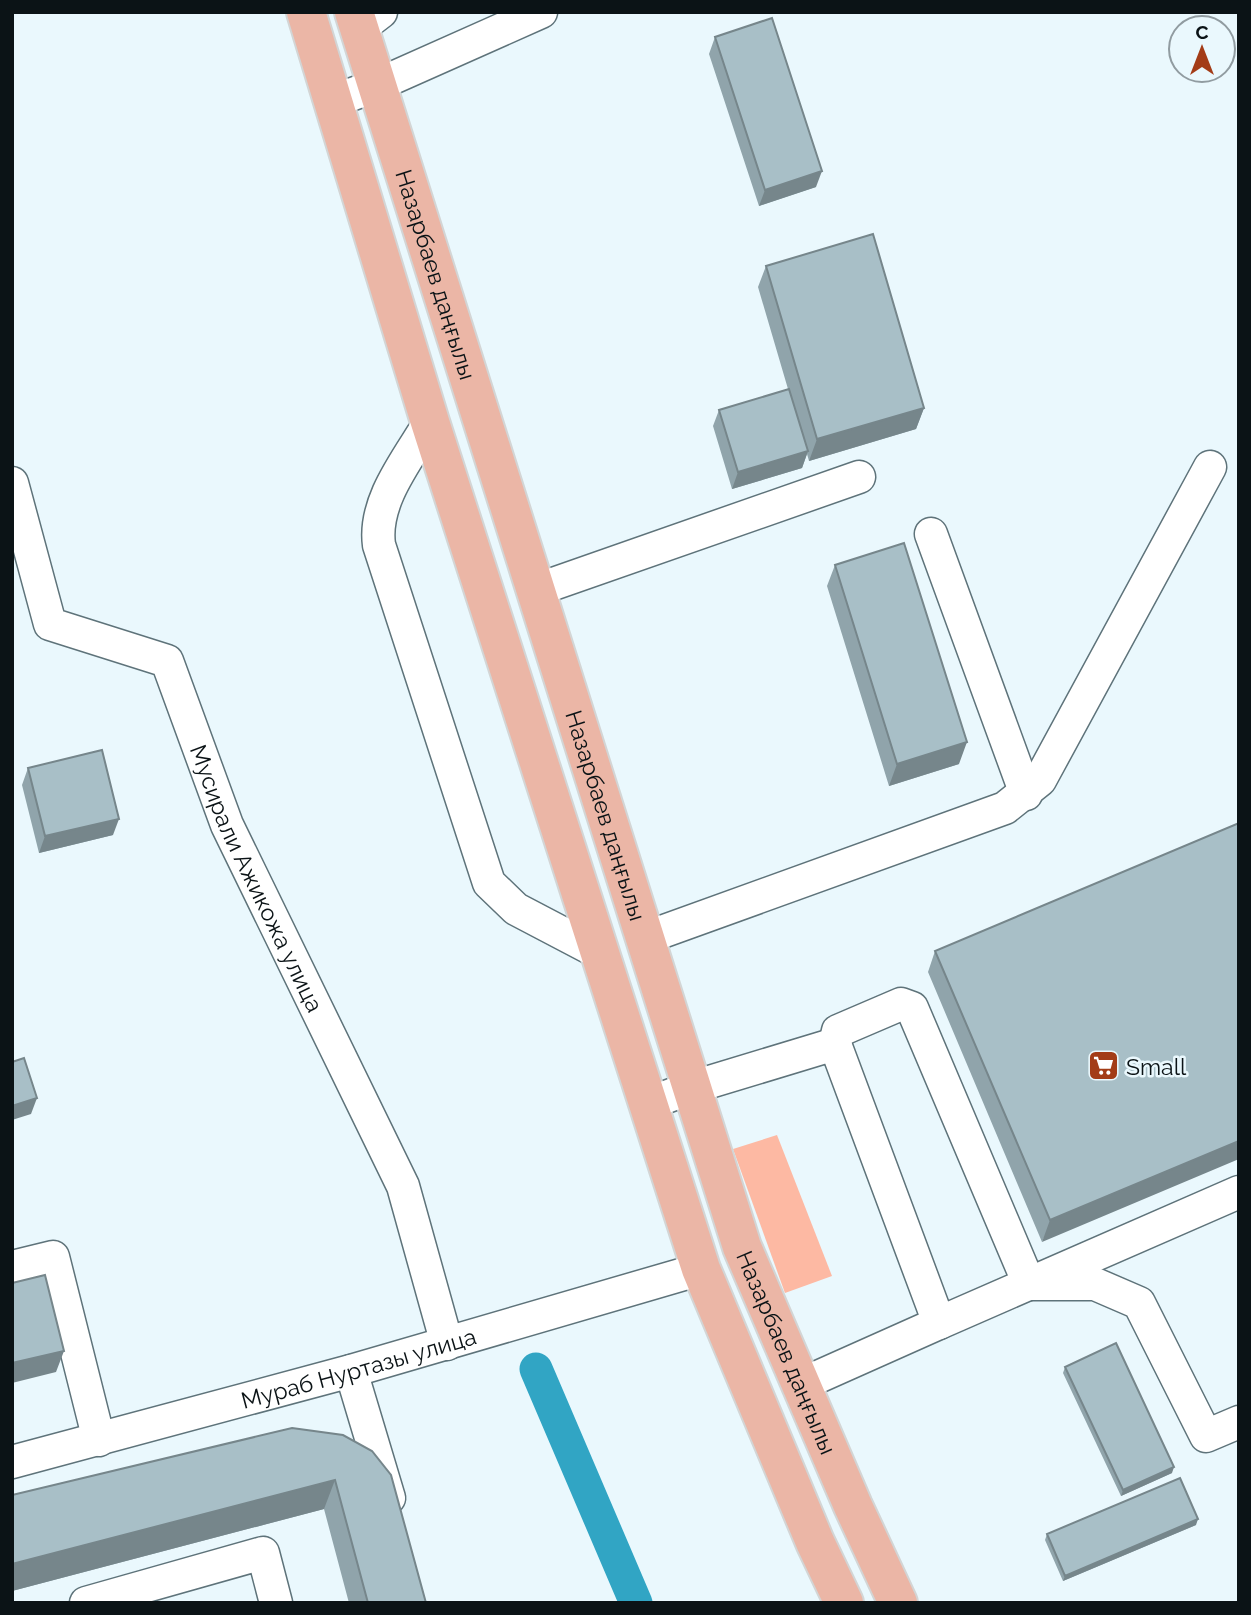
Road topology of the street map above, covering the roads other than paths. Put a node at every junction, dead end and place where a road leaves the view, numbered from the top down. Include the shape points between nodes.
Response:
1 (306, 12) edge
2 (541, 12) edge
3 (365, 18) edge
4 (377, 85) junction
5 (334, 101) junction
6 (430, 422) junction
7 (1210, 467) dead end
8 (859, 477) dead end
9 (12, 483) edge
10 (931, 534) dead end
11 (536, 590) junction
12 (1026, 794) junction
13 (645, 938) junction
14 (598, 952) junction
15 (835, 1044) junction
16 (693, 1087) junction
17 (647, 1104) junction
18 (1239, 1192) edge
19 (12, 1267) edge
20 (701, 1269) junction
21 (1029, 1284) junction
22 (939, 1323) junction
23 (447, 1344) junction
24 (351, 1371) junction
25 (800, 1385) junction
26 (1239, 1422) edge
27 (99, 1440) junction
28 (12, 1462) edge
29 (397, 1526) edge
30 (86, 1603) edge
31 (276, 1603) edge
32 (844, 1603) edge
33 (898, 1603) edge

1 - 5 main road, Назарбаев даңғылы
2 - 4 street
3 - 4 main road, Назарбаев даңғылы
4 - 5 street
4 - 11 main road, Назарбаев даңғылы
5 - 6 main road, Назарбаев даңғылы
6 - 14 main road, Назарбаев даңғылы
6 - 14 street via 387,495 378,523 379,545 489,883 516,909
7 - 12 street via 1040,780
8 - 11 street
9 - 23 street, Мусирали Ажикожа улица via 51,624 167,661 227,825 403,1186
10 - 12 street
11 - 13 main road, Назарбаев даңғылы
12 - 13 street via 1004,808
13 - 14 main road
13 - 16 main road, Назарбаев даңғылы
14 - 17 main road, Назарбаев даңғылы
15 - 16 street
15 - 21 street via 838,1031 901,1004 912,1008
15 - 22 street
16 - 17 street
16 - 25 main road, Назарбаев даңғылы via 742,1247
17 - 20 main road, Назарбаев даңғылы
18 - 21 street
19 - 27 street via 53,1257
20 - 23 street, Мураб Нуртазы улица
20 - 32 main road, Назарбаев даңғылы
21 - 22 street
21 - 26 street via 1095,1284 1139,1303 1206,1436
22 - 25 street
23 - 24 street, Мураб Нуртазы улица
24 - 27 street, Мураб Нуртазы улица
24 - 29 street
25 - 33 main road, Назарбаев даңғылы
27 - 28 street, Мураб Нуртазы улица
30 - 31 street via 263,1553

